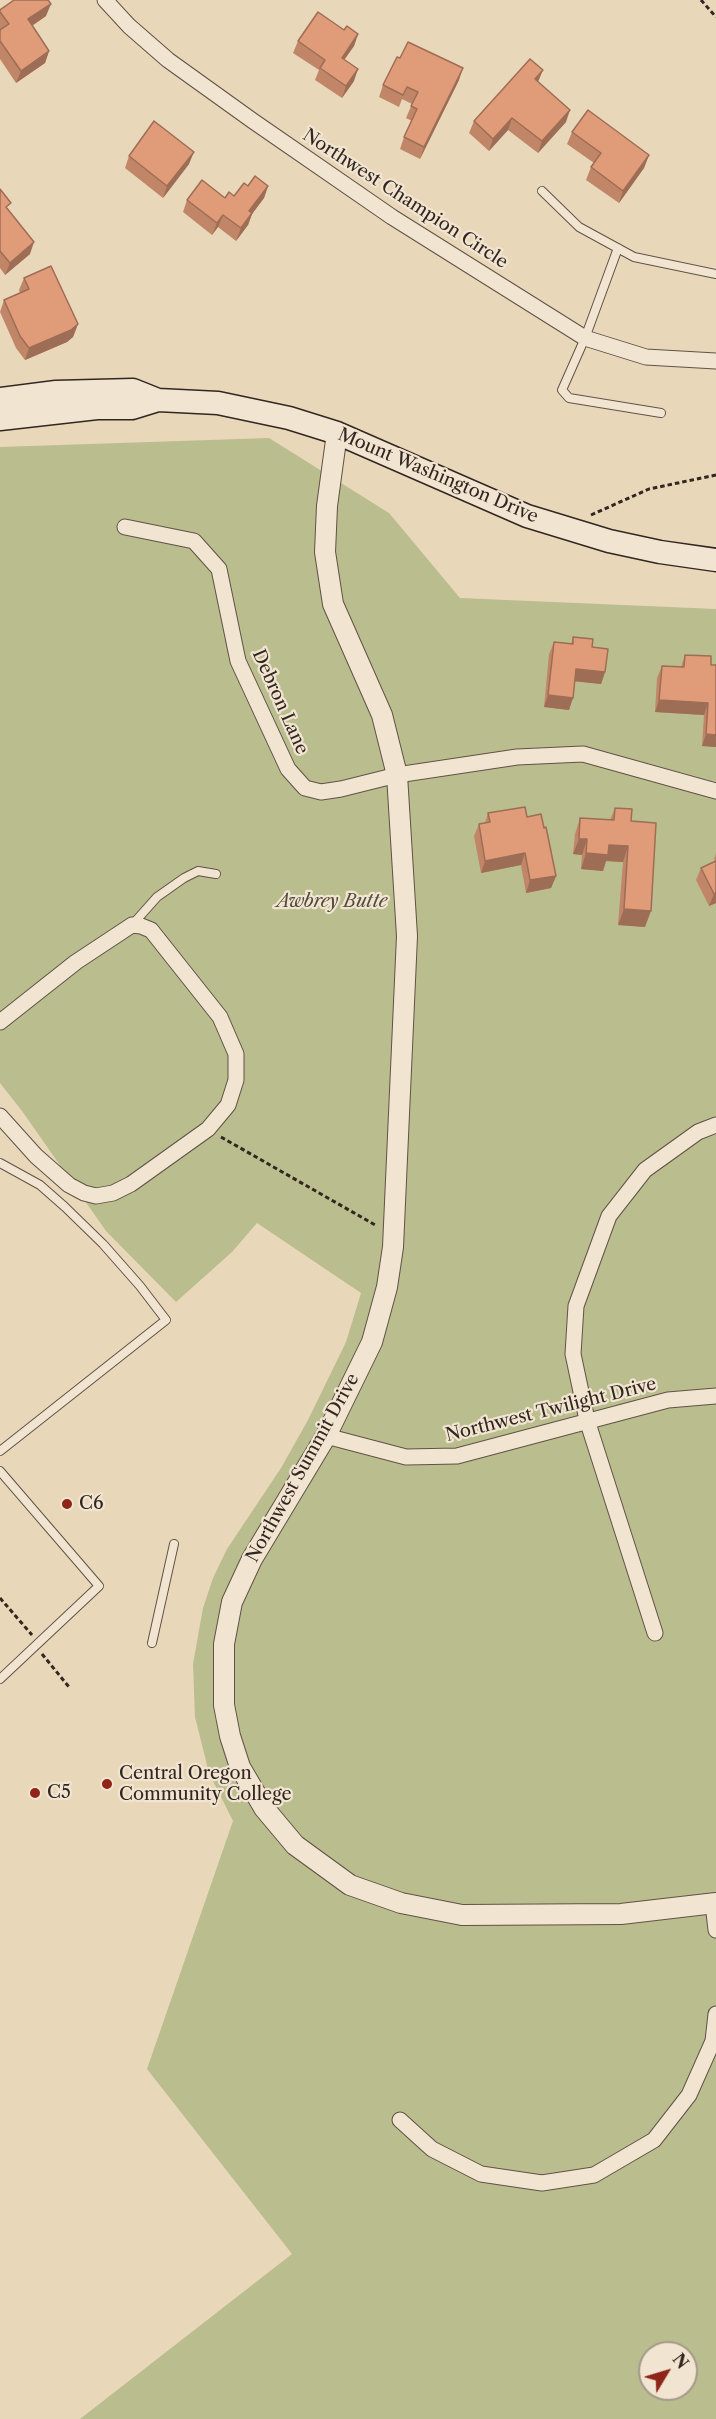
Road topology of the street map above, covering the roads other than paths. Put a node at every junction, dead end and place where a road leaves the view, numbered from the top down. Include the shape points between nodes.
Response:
1 (105, 0) edge
2 (542, 191) dead end
3 (618, 248) junction
4 (716, 274) edge
5 (585, 338) junction
6 (716, 361) edge
7 (0, 399) edge
8 (158, 400) junction
9 (661, 413) dead end
10 (0, 419) edge
11 (337, 433) junction
12 (125, 527) dead end
13 (716, 560) edge
14 (397, 775) junction
15 (716, 791) edge
16 (216, 874) dead end
17 (132, 925) junction
18 (0, 1022) edge
19 (0, 1116) edge
20 (716, 1125) edge
21 (0, 1163) edge
22 (716, 1396) edge
23 (587, 1420) junction
24 (326, 1436) junction
25 (0, 1451) edge
26 (0, 1471) edge
27 (174, 1544) dead end
28 (655, 1633) dead end
29 (152, 1643) dead end
30 (0, 1679) edge
31 (715, 1903) edge
32 (716, 1930) edge
33 (716, 2014) edge
34 (400, 2120) dead end

1 - 5 street, Northwest Champion Circle via 168,60 253,121 392,217
2 - 3 lane via 579,227
3 - 4 lane via 634,257
3 - 5 lane
5 - 6 street, Northwest Champion Circle via 646,357
5 - 9 lane via 562,390 569,398
7 - 8 main road, Mount Washington Drive via 56,392 133,390
8 - 10 main road, Mount Washington Drive via 132,408
8 - 11 main road, Mount Washington Drive via 218,403
11 - 13 main road, Mount Washington Drive via 527,516 609,541
11 - 14 street, Northwest Summit Drive via 325,552 333,604 382,715
12 - 14 street, Debron Lane via 194,541 219,569 238,661 288,769 305,788 321,792
14 - 15 street, Debron Lane via 517,757 583,754
14 - 24 street, Northwest Summit Drive via 407,936 394,1236 387,1287 372,1342
16 - 17 lane via 198,871 184,878 157,897
17 - 18 street via 76,962
17 - 19 street via 151,930 220,1017 236,1054 236,1080 228,1105 208,1129 131,1184 96,1196 69,1185
20 - 23 street via 698,1132 645,1170 609,1216 576,1306 573,1354
21 - 25 lane via 40,1185 65,1207 133,1277 166,1320
22 - 23 street, Northwest Twilight Drive via 668,1400
23 - 24 street, Northwest Twilight Drive via 484,1451 431,1458 406,1457
23 - 28 street
24 - 31 street, Northwest Summit Drive via 252,1559 232,1602 224,1644 224,1705 230,1736 240,1767 264,1808 295,1845 350,1885 401,1903 462,1915 621,1914
26 - 30 lane via 99,1586
27 - 29 lane
31 - 32 street
33 - 34 street via 713,2041 689,2095 654,2140 594,2175 542,2183 481,2174 432,2149

